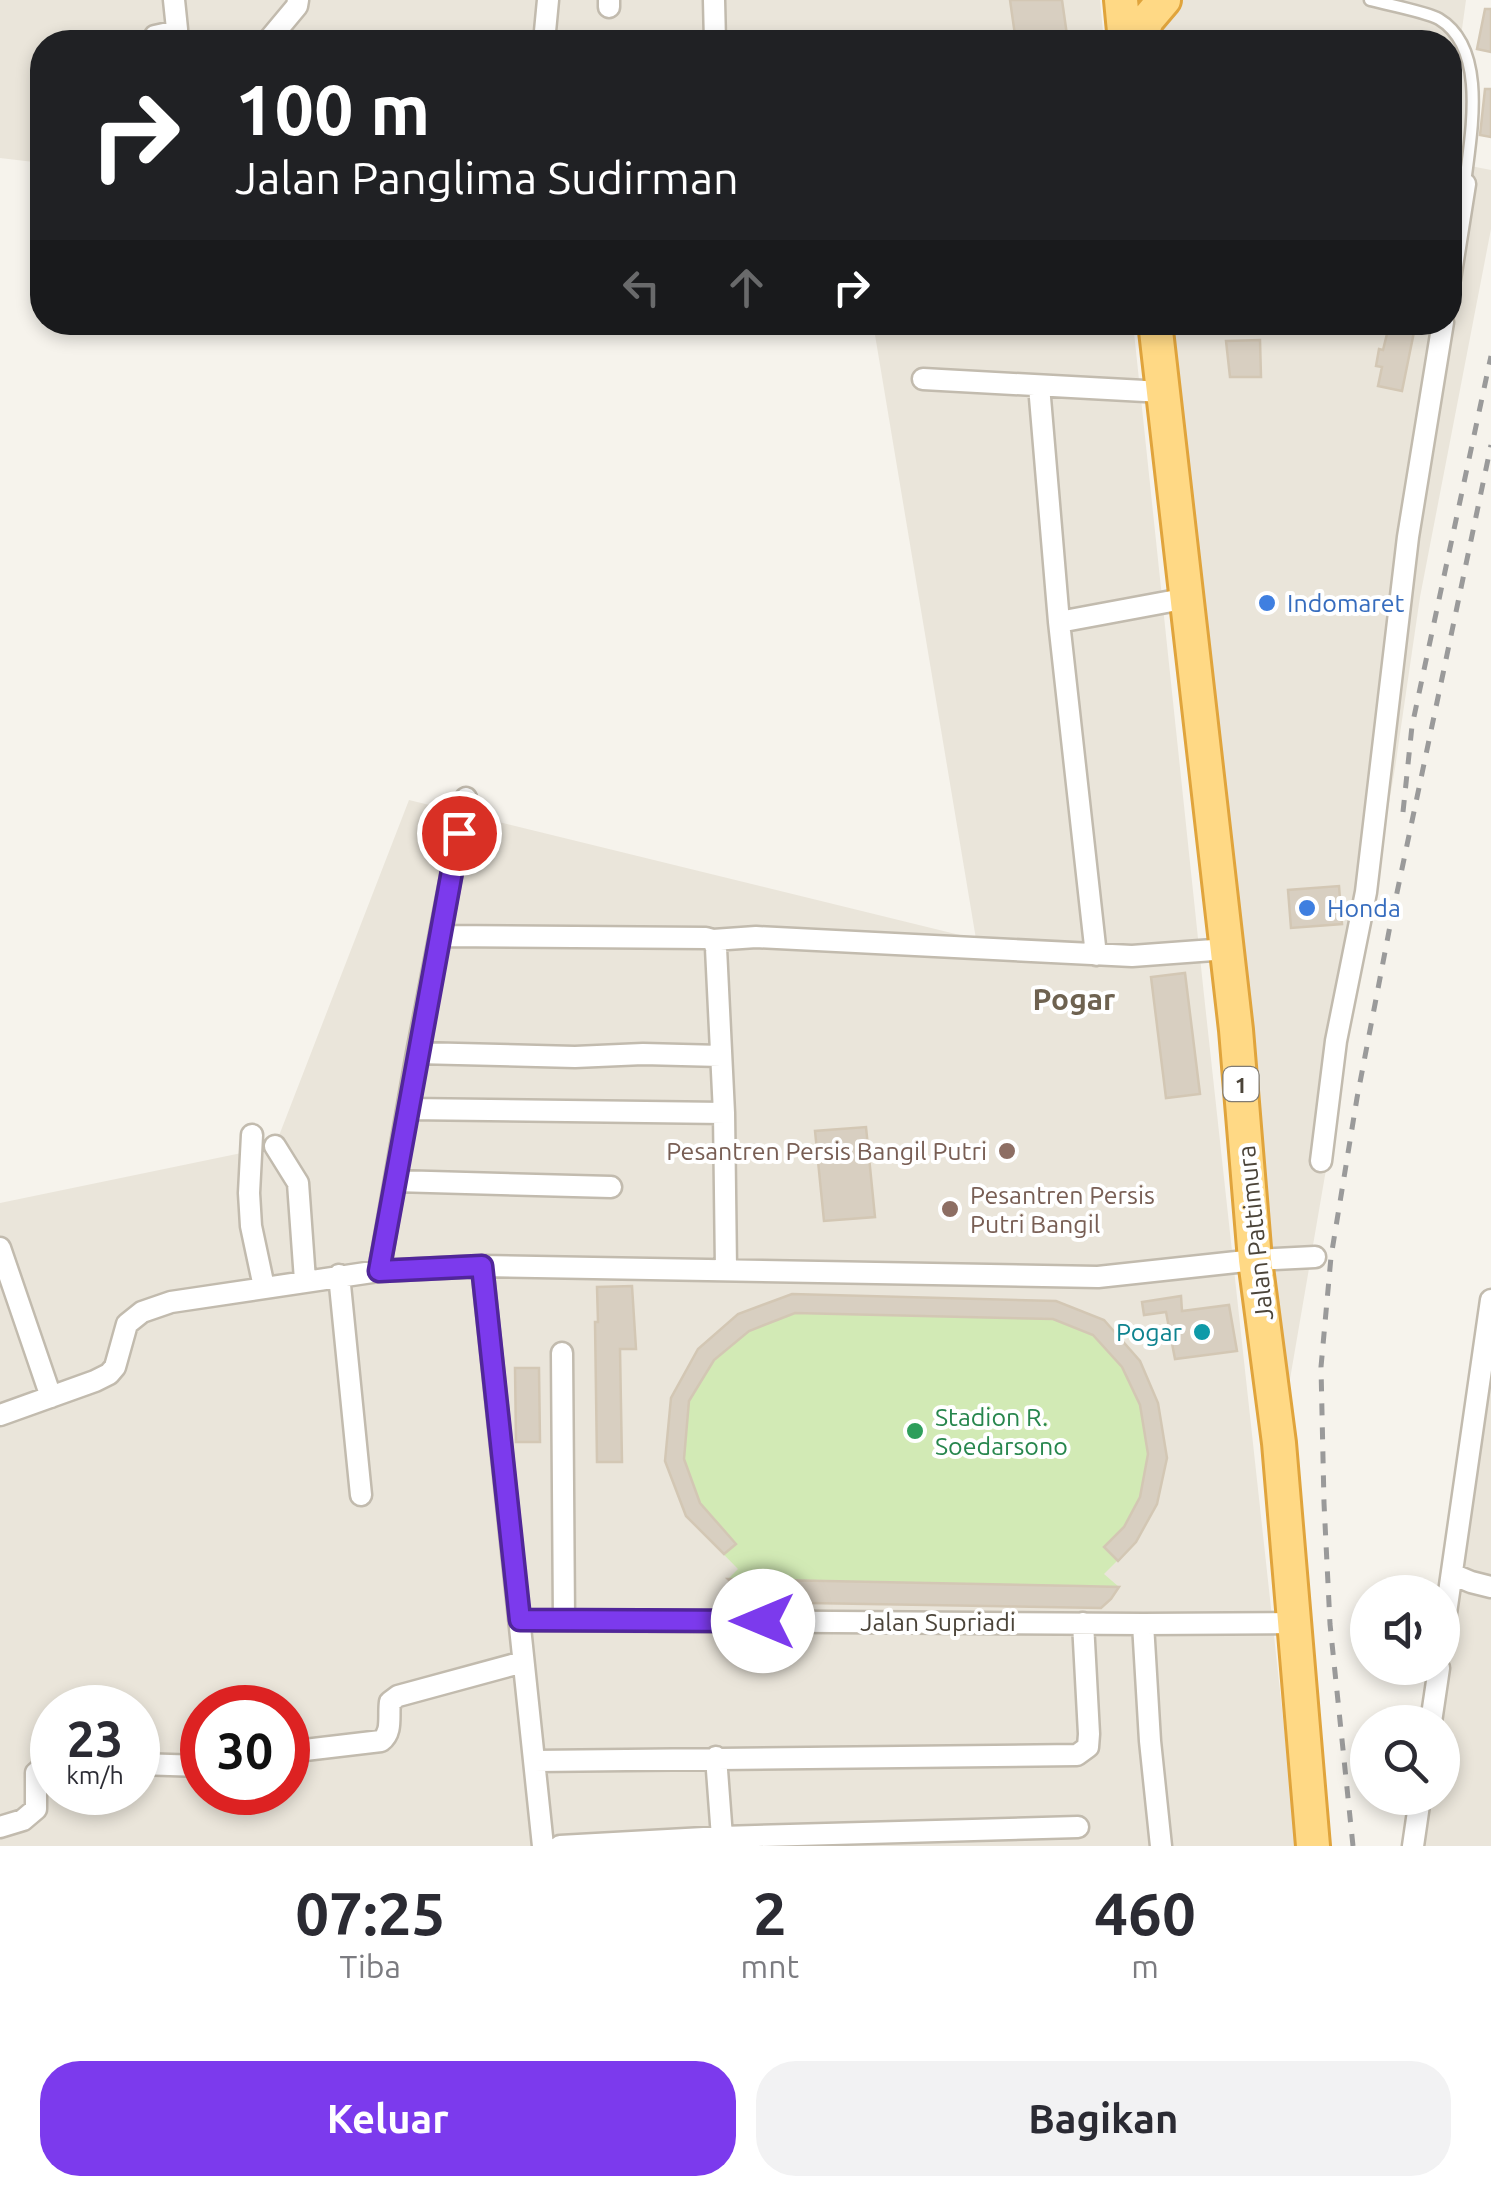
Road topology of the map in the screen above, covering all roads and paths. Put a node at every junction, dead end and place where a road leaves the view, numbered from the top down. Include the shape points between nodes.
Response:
1 (174, 0) edge
2 (298, 0) edge
3 (548, 0) edge
4 (714, 0) edge
5 (1121, 0) edge
6 (1164, 0) edge
7 (1370, 0) edge
8 (176, 30) edge
9 (277, 30) edge
10 (545, 30) edge
11 (714, 30) edge
12 (1124, 30) edge
13 (1143, 30) edge
14 (1451, 30) edge
15 (1462, 46) edge
16 (1465, 184) joint
17 (1462, 203) edge
18 (1156, 335) edge
19 (1441, 335) edge
20 (924, 380) dead end
21 (1039, 386) junction
22 (1163, 392) junction
23 (1188, 598) junction
24 (1059, 622) junction
25 (466, 798) dead end
26 (441, 936) junction
27 (713, 940) junction
28 (1227, 949) junction
29 (1096, 955) junction
30 (417, 1053) junction
31 (721, 1056) junction
32 (408, 1108) junction
33 (724, 1113) junction
34 (252, 1135) dead end
35 (274, 1146) dead end
36 (1321, 1161) dead end
37 (396, 1181) junction
38 (611, 1187) dead end
39 (0, 1248) edge
40 (1315, 1257) dead end
41 (1256, 1260) junction
42 (482, 1266) junction
43 (726, 1269) junction
44 (379, 1271) junction
45 (339, 1275) junction
46 (305, 1280) junction
47 (264, 1287) junction
48 (1491, 1300) edge
49 (562, 1353) dead end
50 (50, 1397) junction
51 (0, 1415) edge
52 (362, 1496) dead end
53 (1452, 1574) joint
54 (1491, 1586) edge
55 (520, 1620) junction
56 (564, 1620) junction
57 (1083, 1623) junction
58 (1296, 1623) junction
59 (1144, 1624) junction
60 (523, 1662) junction
61 (310, 1749) edge
62 (716, 1757) junction
63 (534, 1760) junction
64 (30, 1814) edge
65 (1418, 1815) edge
66 (0, 1827) edge
67 (1078, 1827) dead end
68 (722, 1838) junction
69 (543, 1846) edge
70 (560, 1846) edge
71 (1161, 1846) edge
72 (1313, 1846) edge
73 (1413, 1846) edge

1 - 8 street
2 - 9 street
3 - 10 street
4 - 11 street
5 - 12 highway
6 - 13 highway
7 - 14 lane via 1439,19
15 - 16 lane via 1474,95
16 - 17 street
18 - 22 highway, Jalan Pattimura / 1
19 - 36 street via 1408,538 1366,892 1336,1041
20 - 21 street
21 - 22 street
21 - 24 street
22 - 23 highway, Jalan Pattimura / 1
23 - 24 street
23 - 28 highway, Jalan Pattimura / 1
24 - 29 street
25 - 26 street
26 - 27 street
26 - 30 street
27 - 29 street
27 - 31 street
28 - 29 street
28 - 41 highway, Jalan Pattimura / 1
30 - 31 street
30 - 32 street
31 - 33 street
32 - 33 street
32 - 37 street
33 - 43 street
34 - 47 street via 251,1226
35 - 46 street via 298,1182
37 - 38 street
37 - 44 street
39 - 50 street
40 - 41 street
41 - 43 street via 1098,1278
41 - 58 highway, Jalan Pattimura / 1
42 - 43 street
42 - 44 street
42 - 55 street
44 - 45 street
45 - 46 street
45 - 52 street
46 - 47 street
47 - 50 street via 142,1312 127,1324 108,1374
48 - 53 street
49 - 56 street
50 - 51 street
53 - 54 street
55 - 56 street, Jalan Supriadi
55 - 60 street
56 - 57 street, Jalan Supriadi
57 - 59 street, Jalan Supriadi
57 - 62 street via 1089,1734 1088,1747 1077,1754
58 - 59 street, Jalan Supriadi
58 - 72 highway, Jalan Pattimura / 1
59 - 71 street
60 - 61 street via 398,1696 390,1702 390,1729 381,1741
60 - 63 street
62 - 63 street
62 - 68 street
63 - 69 street
64 - 66 street
65 - 73 street
67 - 68 street
68 - 70 street

